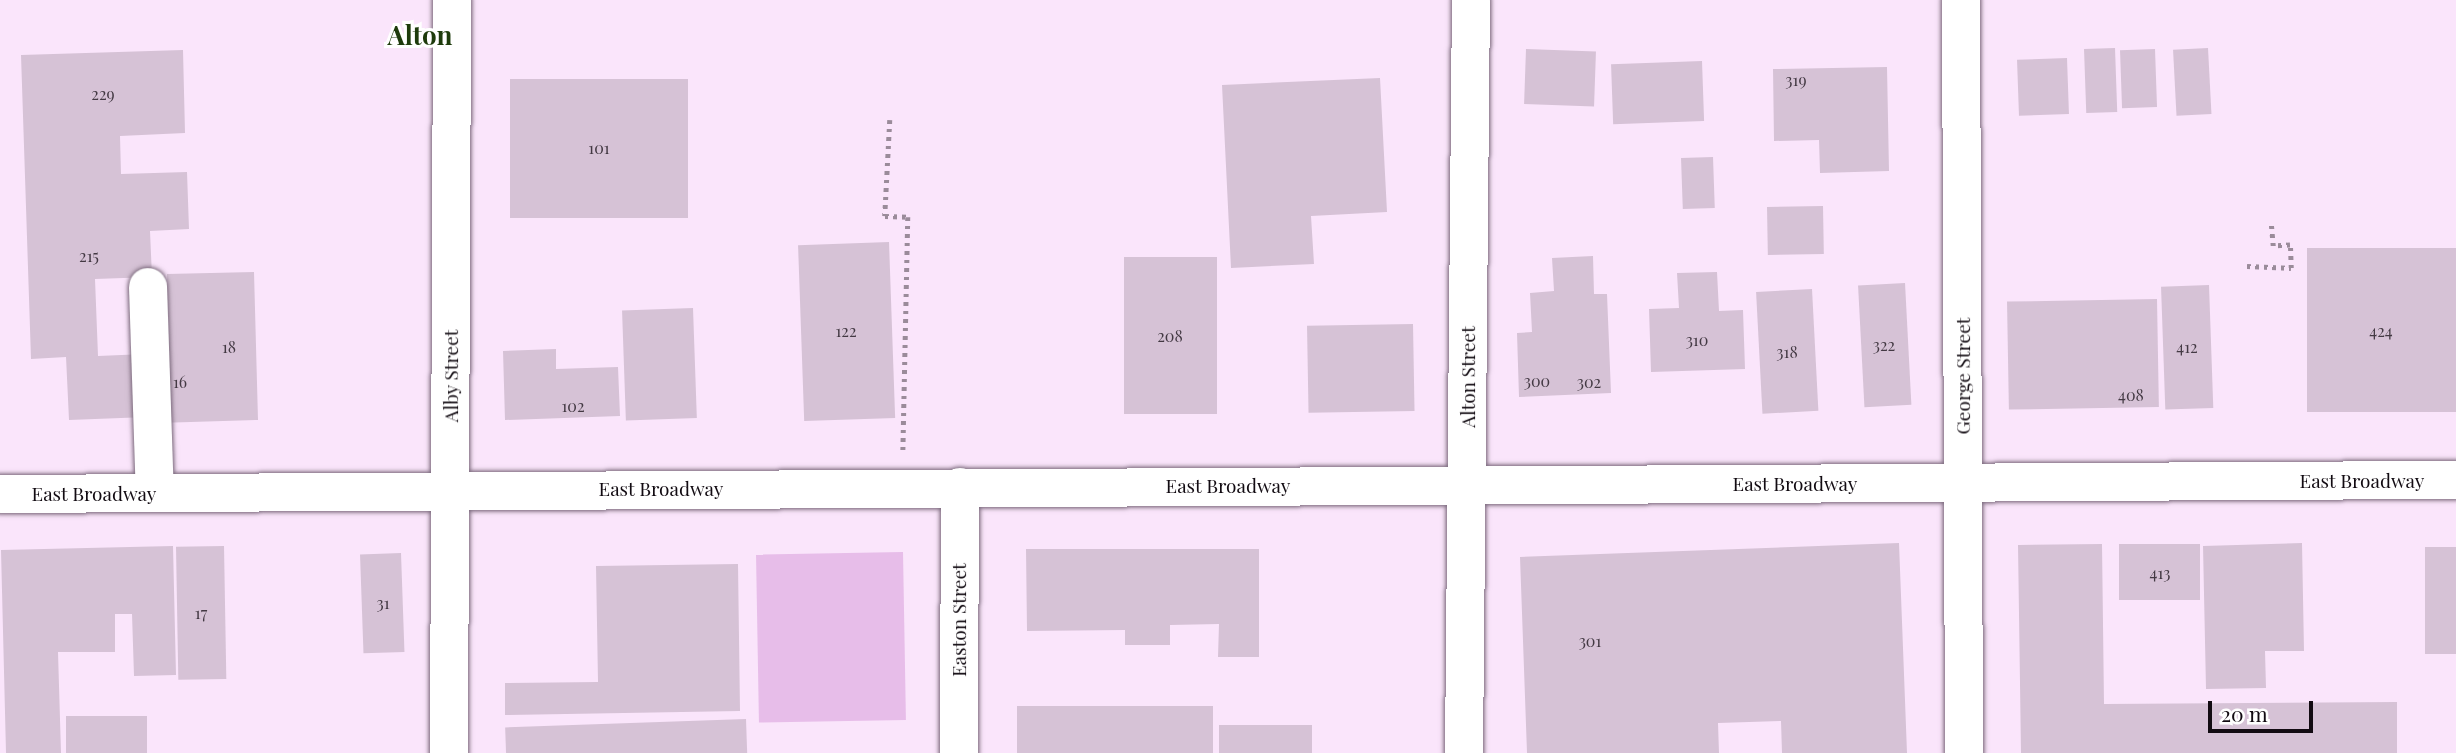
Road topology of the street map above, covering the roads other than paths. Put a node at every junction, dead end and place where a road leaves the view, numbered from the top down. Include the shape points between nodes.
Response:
1 (452, 0) edge
2 (1471, 0) edge
3 (1961, 0) edge
4 (148, 287) dead end
5 (2456, 480) edge
6 (1963, 484) junction
7 (1468, 485) junction
8 (960, 487) junction
9 (452, 491) junction
10 (155, 493) junction
11 (0, 494) edge
12 (449, 753) edge
13 (959, 753) edge
14 (1464, 753) edge
15 (1964, 753) edge

1 - 9 street, Alby Street
2 - 7 street, Alton Street
3 - 6 street, George Street
4 - 10 street
5 - 6 street, East Broadway
6 - 7 street, East Broadway
6 - 15 street, George Street
7 - 8 street, East Broadway
7 - 14 street, Alton Street
8 - 9 street, East Broadway
8 - 13 street, Easton Street
9 - 10 street, East Broadway
9 - 12 street, Alby Street
10 - 11 street, East Broadway

